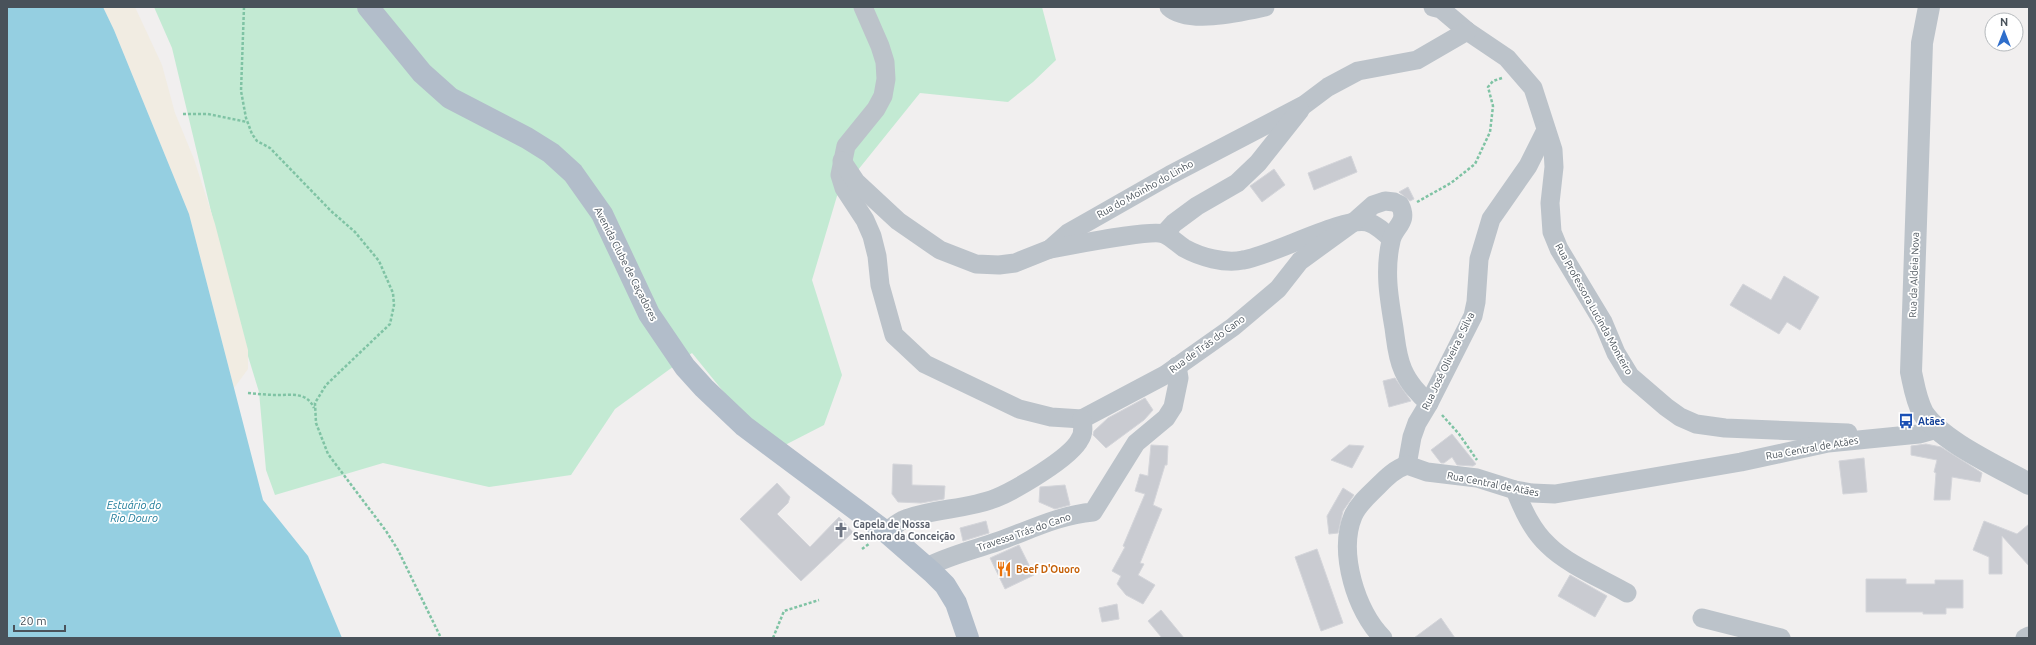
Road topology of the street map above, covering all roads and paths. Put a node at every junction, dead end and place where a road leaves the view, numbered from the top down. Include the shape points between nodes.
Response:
1 (244, 7) edge
2 (368, 7) edge
3 (863, 7) edge
4 (1169, 7) edge
5 (1265, 7) edge
6 (1433, 7) edge
7 (1929, 7) edge
8 (1467, 31) junction
9 (1526, 80) junction
10 (1304, 104) junction
11 (183, 114) dead end
12 (248, 122) junction
13 (1546, 130) junction
14 (842, 160) junction
15 (1402, 210) junction
16 (1356, 221) junction
17 (1164, 234) junction
18 (1391, 239) junction
19 (1050, 249) junction
20 (1177, 366) junction
21 (248, 393) dead end
22 (1428, 404) junction
23 (314, 410) junction
24 (1082, 419) junction
25 (1937, 429) junction
26 (1879, 437) junction
27 (1407, 465) junction
28 (2029, 484) edge
29 (1506, 487) junction
30 (886, 532) junction
31 (927, 568) junction
32 (1627, 592) dead end
33 (818, 600) dead end
34 (1702, 618) dead end
35 (2029, 636) edge
36 (441, 638) edge
37 (773, 638) edge
38 (968, 638) edge
39 (1383, 638) edge
40 (1781, 638) edge
41 (2025, 638) edge

1 - 12 path via 240,91
2 - 30 main road, Avenida Clube de Caçadores via 422,73 450,98 527,138 551,153 573,173 602,214 649,314 685,367 744,426
3 - 14 street via 880,46 885,62 886,79 883,96 846,146
4 - 5 street via 1196,16 1220,16
6 - 8 street, Rua Professora Lucinda Monteiro via 1441,9
7 - 25 street, Rua da Aldeia Nova via 1922,43 1911,372 1917,400 1924,414
8 - 9 street, Rua Professora Lucinda Monteiro via 1507,58
8 - 10 street, Rua do Moinho do Linho via 1417,60 1358,71
9 - 13 street, Rua Professora Lucinda Monteiro via 1533,88 1540,104
9 - 15 path via 1506,77 1493,81 1488,87 1493,106 1490,132 1475,164 1451,183
10 - 17 street via 1258,163 1237,183 1197,206
10 - 19 street, Rua do Moinho do Linho via 1104,212 1068,233
11 - 12 path via 208,114
12 - 23 path via 257,141 270,148 355,232 379,261 392,293 394,305 390,324 326,385 319,394
13 - 22 street, Rua José Oliveira e Silva via 1528,166 1491,219 1479,259 1473,316
13 - 26 street, Rua Professora Lucinda Monteiro via 1554,162 1550,203 1552,232 1630,376 1680,417 1696,424
14 - 19 street, Rua do Moinho do Linho via 856,182 898,221 918,237 946,253 976,264 999,265 1015,263
14 - 24 street via 840,175 844,188 865,220 872,236 880,285 894,335 925,364 1019,409 1051,417
15 - 16 street, Rua de Trás do Cano via 1400,205 1394,202 1379,202
15 - 18 street via 1401,225
16 - 17 street via 1262,256 1241,261 1220,260 1200,255
16 - 18 street via 1368,222
16 - 20 street, Rua de Trás do Cano via 1300,261 1278,289 1233,327
17 - 19 street
18 - 22 street via 1387,282 1397,351 1409,380
20 - 24 street, Rua de Trás do Cano
20 - 31 street, Travessa Trás do Cano via 1179,378 1173,408 1166,418 1136,443 1093,512 1060,517 999,541 945,558
21 - 23 path via 294,394 305,397 311,402
22 - 27 street, Rua José Oliveira e Silva via 1412,437
22 - 29 path via 1440,413 1474,456
23 - 36 path via 328,454 398,550
24 - 30 street via 1082,434 1075,447 1066,456 1017,487 995,498 903,520
25 - 26 street via 1919,434
25 - 28 street, Rua da Aldeia Nova
26 - 29 street, Rua Central de Atães via 1828,443 1741,462 1554,494 1532,493
27 - 29 street, Rua Central de Atães via 1427,472 1477,478
27 - 39 street via 1391,473 1360,505 1353,516 1348,537 1348,557 1355,591 1363,609
29 - 32 street via 1548,545 1565,558
30 - 31 main road, Avenida Clube de Caçadores
31 - 38 main road, Avenida Clube de Caçadores via 945,585 956,603
33 - 37 path via 784,611
34 - 40 street
35 - 41 street

